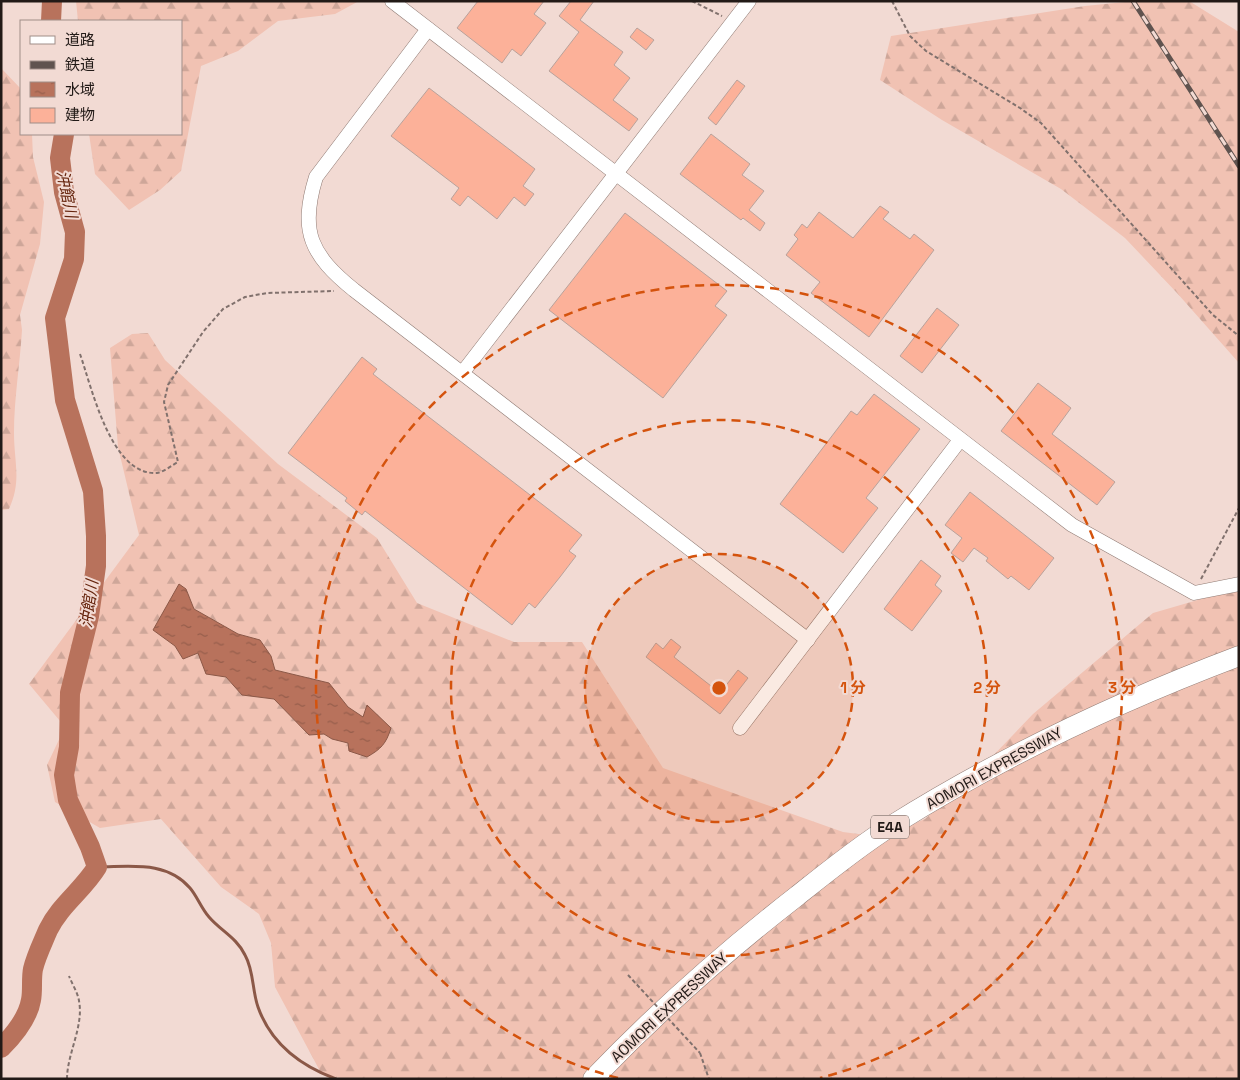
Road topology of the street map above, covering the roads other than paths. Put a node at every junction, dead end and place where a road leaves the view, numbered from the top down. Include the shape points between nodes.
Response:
1 (392, 1) edge
2 (749, 1) edge
3 (428, 30) junction
4 (616, 173) junction
5 (463, 372) junction
6 (960, 440) junction
7 (1239, 584) edge
8 (808, 640) junction
9 (1239, 656) edge
10 (740, 728) dead end
11 (593, 1079) edge

1 - 3 street
2 - 4 street
3 - 4 street
3 - 5 street via 316,177 308,216 311,237 330,270
4 - 5 street
4 - 6 street
5 - 8 street
6 - 7 street via 1072,525 1194,593
6 - 8 street
8 - 10 street
9 - 11 highway, AOMORI EXPRESSWAY / E4A via 1158,686 1047,738 890,827 757,928 624,1046

